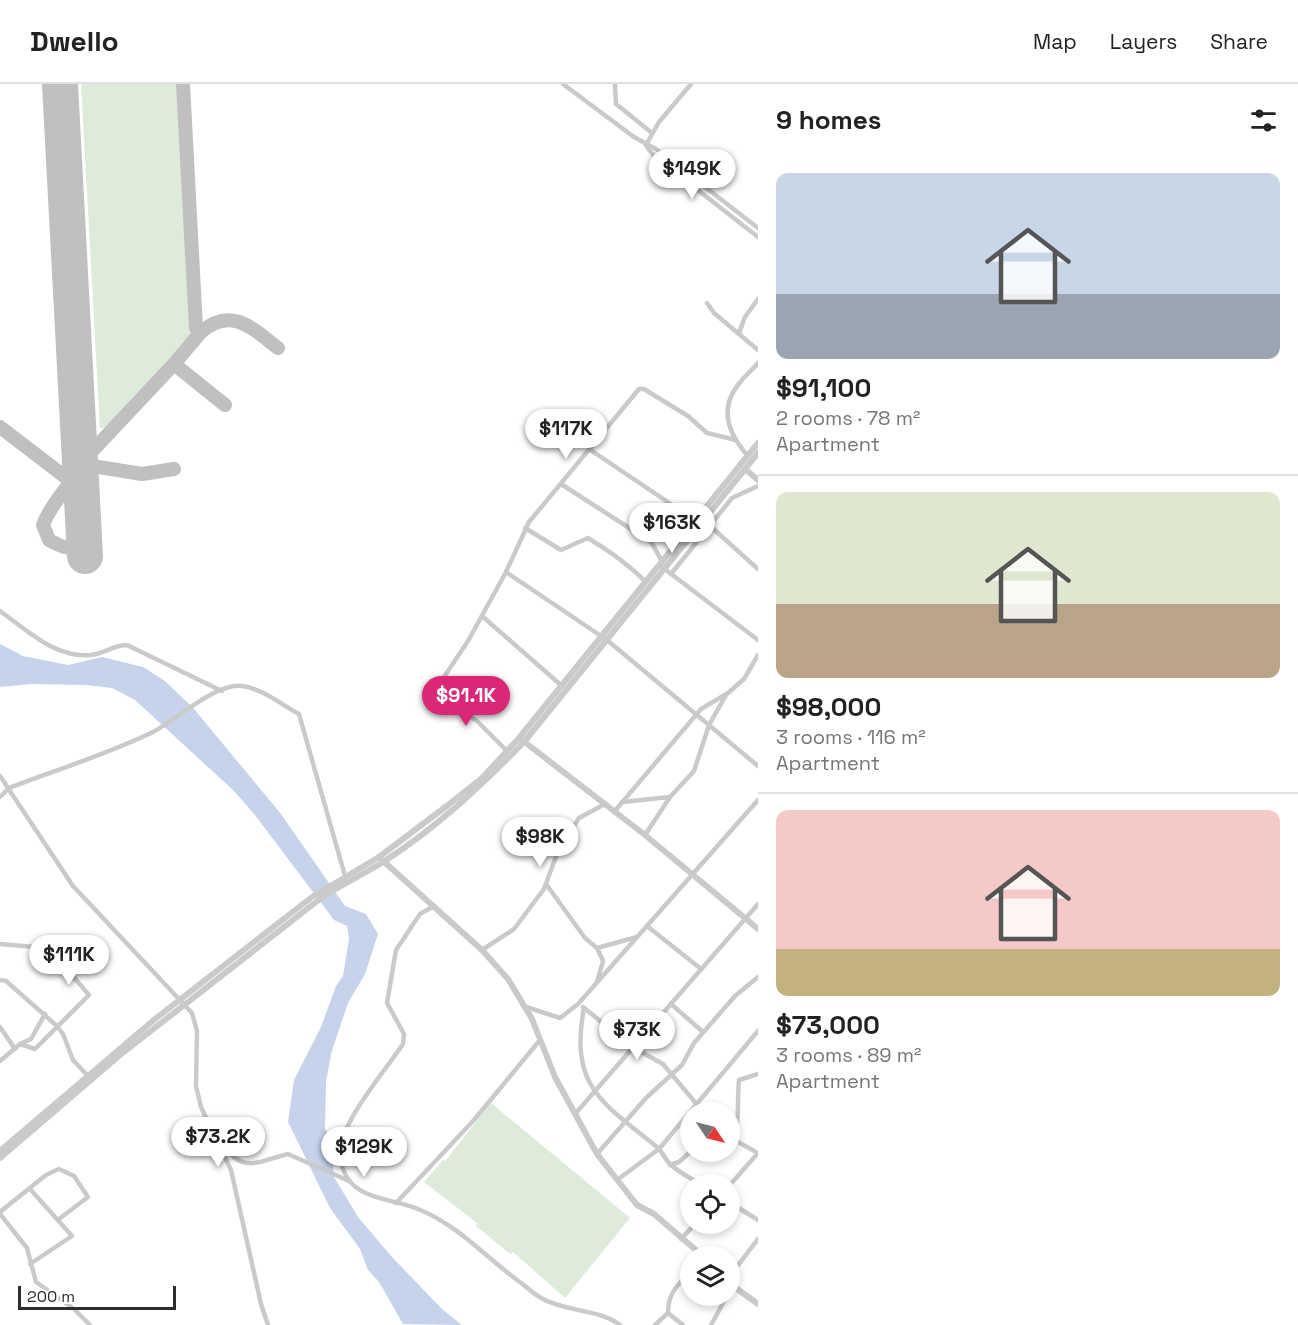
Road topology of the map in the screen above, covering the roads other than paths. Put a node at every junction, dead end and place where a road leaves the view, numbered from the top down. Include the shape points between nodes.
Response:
1 (563, 84) edge
2 (615, 84) edge
3 (691, 84) edge
4 (652, 133) junction
5 (646, 145) junction
6 (758, 228) edge
7 (758, 237) edge
8 (758, 299) edge
9 (707, 303) dead end
10 (739, 333) junction
11 (758, 350) edge
12 (758, 363) edge
13 (736, 440) junction
14 (758, 443) edge
15 (589, 449) junction
16 (758, 453) edge
17 (747, 455) junction
18 (745, 469) junction
19 (758, 480) edge
20 (561, 484) junction
21 (758, 486) edge
22 (711, 512) junction
23 (717, 516) junction
24 (698, 522) junction
25 (710, 526) junction
26 (525, 528) junction
27 (685, 543) junction
28 (691, 548) junction
29 (662, 565) junction
30 (758, 569) edge
31 (506, 572) junction
32 (671, 574) junction
33 (646, 582) junction
34 (0, 611) edge
35 (482, 616) junction
36 (605, 638) junction
37 (758, 640) edge
38 (758, 655) edge
39 (562, 686) junction
40 (222, 691) junction
41 (728, 693) junction
42 (696, 714) junction
43 (709, 725) junction
44 (522, 740) junction
45 (507, 751) junction
46 (758, 766) edge
47 (0, 776) edge
48 (9, 788) junction
49 (1, 795) edge
50 (670, 797) junction
51 (758, 800) edge
52 (622, 802) junction
53 (605, 804) junction
54 (614, 812) junction
55 (645, 835) junction
56 (381, 860) junction
57 (345, 876) junction
58 (693, 876) junction
59 (546, 884) junction
60 (334, 886) junction
61 (758, 904) edge
62 (434, 906) junction
63 (746, 919) junction
64 (647, 926) junction
65 (758, 929) edge
66 (638, 937) junction
67 (0, 944) edge
68 (597, 948) junction
69 (482, 950) junction
70 (701, 969) junction
71 (0, 980) edge
72 (757, 980) edge
73 (596, 983) junction
74 (182, 1002) junction
75 (578, 1004) junction
76 (671, 1004) junction
77 (526, 1007) junction
78 (584, 1008) junction
79 (45, 1014) junction
80 (57, 1026) junction
81 (0, 1027) edge
82 (758, 1031) edge
83 (703, 1032) junction
84 (540, 1040) junction
85 (20, 1044) junction
86 (632, 1047) junction
87 (15, 1049) junction
88 (0, 1061) edge
89 (673, 1074) junction
90 (758, 1074) edge
91 (88, 1076) junction
92 (593, 1092) junction
93 (696, 1102) edge
94 (698, 1102) edge
95 (736, 1102) edge
96 (574, 1114) junction
97 (626, 1124) junction
98 (680, 1124) edge
99 (211, 1132) junction
100 (740, 1142) edge
101 (2, 1147) edge
102 (659, 1149) junction
103 (758, 1153) edge
104 (597, 1154) junction
105 (0, 1158) edge
106 (680, 1161) edge
107 (670, 1165) junction
108 (684, 1174) edge
109 (740, 1174) edge
110 (617, 1180) junction
111 (349, 1181) junction
112 (30, 1189) junction
113 (396, 1203) junction
114 (740, 1209) edge
115 (0, 1213) edge
116 (59, 1219) junction
117 (758, 1220) edge
118 (686, 1234) edge
119 (681, 1239) junction
120 (758, 1239) edge
121 (690, 1246) edge
122 (740, 1263) edge
123 (30, 1264) junction
124 (680, 1283) edge
125 (740, 1291) edge
126 (758, 1304) edge
127 (721, 1306) edge
128 (668, 1313) junction
129 (90, 1325) edge
130 (268, 1325) edge
131 (620, 1325) edge
132 (655, 1325) edge
133 (683, 1325) edge
134 (711, 1325) edge

1 - 5 street
2 - 4 street via 616,104
3 - 4 street
4 - 5 street
5 - 6 street
5 - 7 street via 653,155
8 - 10 street
9 - 10 street
10 - 11 street
12 - 13 street via 729,400 727,420
13 - 15 street via 707,433 642,387
13 - 17 street
14 - 17 street
15 - 20 street
15 - 24 street
16 - 18 street
17 - 24 street
18 - 19 street
18 - 22 street
20 - 26 street
20 - 29 street via 651,542
21 - 23 street via 735,495
22 - 23 street
22 - 24 street
23 - 25 street
24 - 27 street
24 - 29 street
25 - 28 street
25 - 30 street
26 - 31 street
26 - 33 street via 561,550 588,538 628,564
27 - 28 street
27 - 29 street
28 - 32 street
29 - 32 street
29 - 33 street
29 - 36 street
31 - 35 street
31 - 36 street
32 - 37 street
33 - 36 street
34 - 40 street via 58,651 94,655 127,645
35 - 39 street
35 - 45 street via 434,692 477,721
36 - 39 street
36 - 42 street
36 - 44 street
38 - 41 street via 744,679
39 - 44 street
40 - 48 street via 155,731
40 - 57 street via 241,686 253,689 299,714
41 - 42 street
41 - 43 street
42 - 43 street
42 - 52 street
43 - 46 street
43 - 50 street via 694,771
44 - 45 street
44 - 53 street
44 - 56 street via 485,782
45 - 56 street via 482,778
47 - 48 street
48 - 49 street
48 - 74 street via 73,886
50 - 52 street
50 - 55 street
51 - 58 street
52 - 54 street
53 - 54 street
53 - 59 street via 579,818 558,851
54 - 55 street
55 - 58 street
56 - 57 street
56 - 60 street
56 - 62 street
57 - 60 street
58 - 63 street
58 - 64 street
59 - 68 street via 585,938
59 - 69 street via 514,929
60 - 74 street
61 - 63 street
62 - 69 street
62 - 111 street via 420,914 396,950 387,1003 404,1034 403,1044 345,1130 340,1158
63 - 65 street
63 - 70 street
64 - 66 street
64 - 70 street
66 - 68 street
66 - 73 street
67 - 80 street via 34,947 59,960 88,991 86,998
68 - 73 street via 603,961
69 - 77 street
70 - 76 street
71 - 79 street
72 - 83 street via 735,996
73 - 75 street
74 - 91 street
74 - 99 street via 195,1022 196,1086
74 - 105 street
75 - 77 street via 560,1018
75 - 78 street
76 - 83 street
76 - 86 street
77 - 84 street
78 - 86 street
78 - 92 street via 580,1045
79 - 80 street
79 - 85 street via 32,1039
80 - 85 street via 35,1049
80 - 91 street via 73,1060
81 - 87 street
82 - 94 street
83 - 89 street
84 - 96 street
84 - 113 street via 474,1120
85 - 87 street
86 - 89 street via 656,1059
86 - 92 street
87 - 88 street
89 - 93 street
89 - 97 street via 646,1098
90 - 95 street via 738,1080
91 - 101 street
92 - 96 street
92 - 97 street
96 - 104 street
97 - 102 street
97 - 104 street
98 - 102 street
99 - 111 street via 233,1159 254,1165 288,1154
99 - 130 street via 231,1170
100 - 103 street
102 - 107 street
102 - 110 street
103 - 109 street
104 - 110 street
106 - 107 street
107 - 108 street
110 - 119 street via 637,1205 654,1214
111 - 113 street via 369,1196
112 - 115 street
112 - 116 street
112 - 116 street via 53,1171 74,1176 88,1197
113 - 131 street via 418,1209 462,1234 542,1299 575,1311 610,1317
114 - 117 street
115 - 123 street via 27,1248
116 - 123 street via 71,1238
118 - 119 street
119 - 121 street
120 - 122 street
123 - 129 street via 36,1282
124 - 128 street via 671,1292
125 - 126 street
127 - 134 street
128 - 132 street
128 - 133 street

